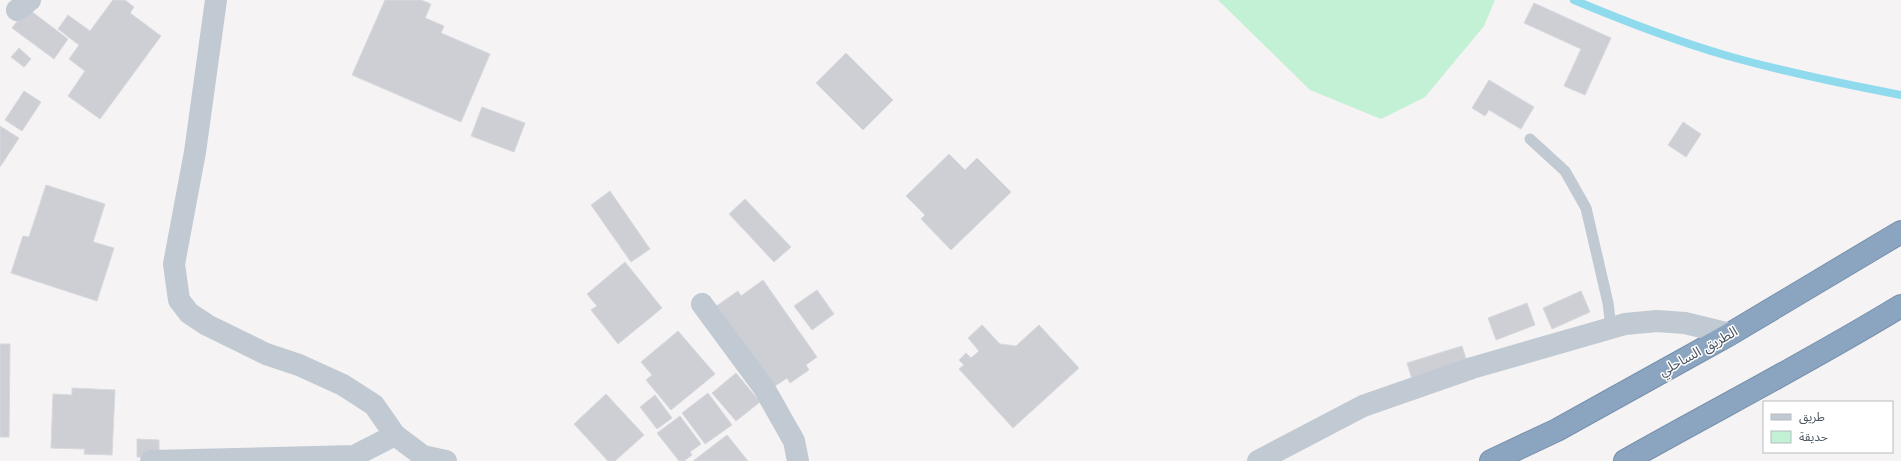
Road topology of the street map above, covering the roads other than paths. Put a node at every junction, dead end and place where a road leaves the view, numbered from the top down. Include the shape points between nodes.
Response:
1 (216, 0) edge
2 (1530, 138) dead end
3 (1901, 232) edge
4 (702, 304) dead end
5 (1901, 306) edge
6 (1611, 327) junction
7 (1730, 334) junction
8 (395, 435) junction
9 (421, 458) edge
10 (151, 461) edge
11 (446, 461) edge
12 (798, 461) edge
13 (1258, 461) edge
14 (1490, 461) edge
15 (1625, 461) edge

1 - 8 street via 195,152 174,264 179,300 189,313 207,326 266,354 299,365 343,385 374,405
2 - 6 lane via 1565,171 1586,208
3 - 7 highway, الطريق الساحلي
4 - 12 street via 764,388 794,441
5 - 15 highway via 1828,350
6 - 7 street via 1657,321 1685,323
6 - 13 street via 1472,368 1363,406
7 - 14 highway, الطريق الساحلي via 1557,430
8 - 9 street
8 - 10 street via 354,456
9 - 11 street

